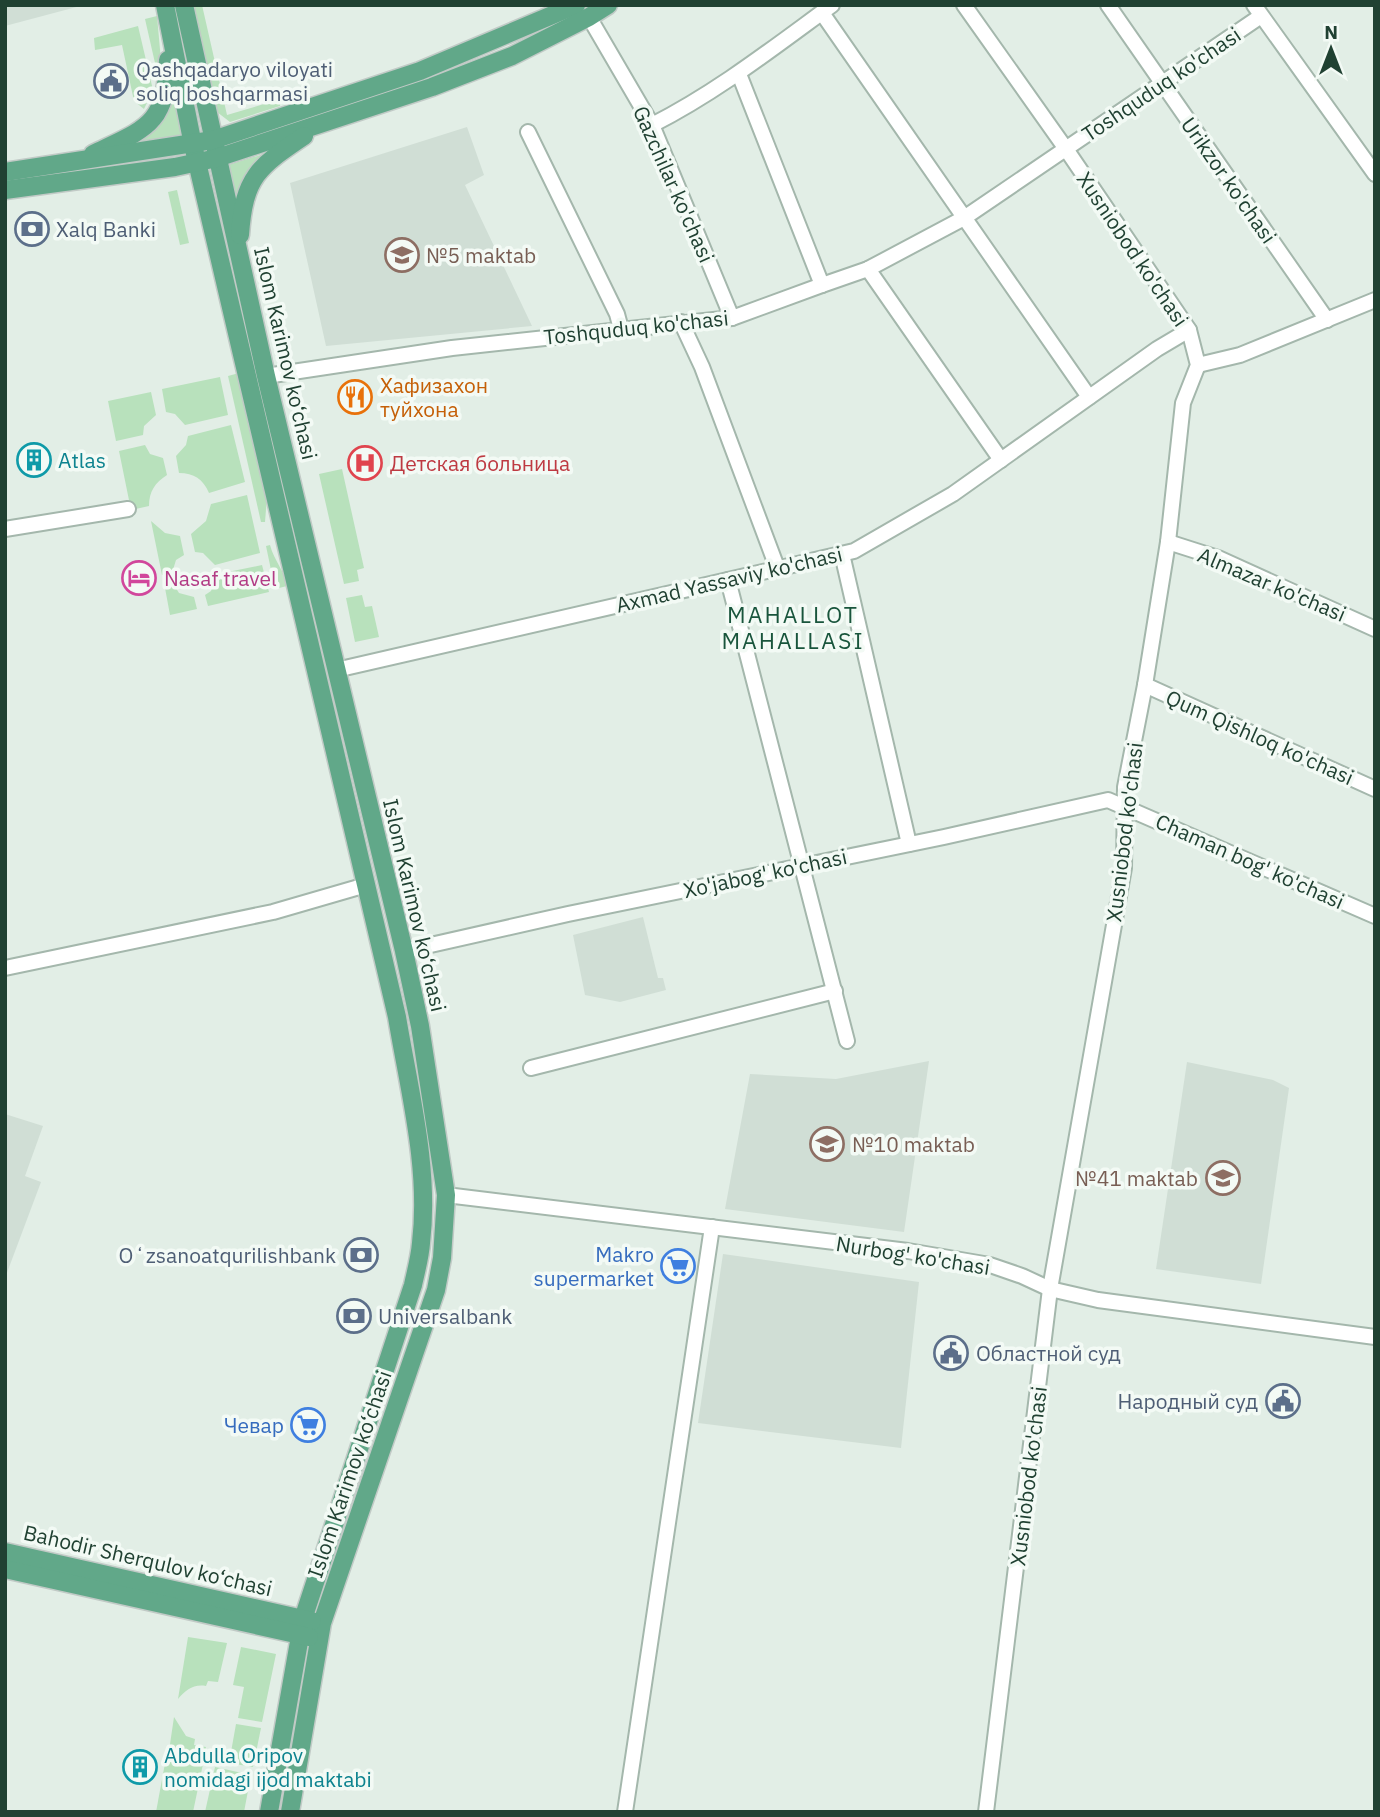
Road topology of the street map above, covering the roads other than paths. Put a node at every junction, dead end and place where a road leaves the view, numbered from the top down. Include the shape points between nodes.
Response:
1 (165, 5) edge
2 (184, 5) edge
3 (608, 5) edge
4 (964, 5) edge
5 (1108, 5) edge
6 (827, 9) edge
7 (1258, 10) edge
8 (583, 11) edge
9 (169, 28) junction
10 (739, 74) junction
11 (1162, 83) junction
12 (322, 124) junction
13 (652, 125) junction
14 (528, 132) dead end
15 (193, 145) junction
16 (215, 149) junction
17 (1066, 149) junction
18 (77, 162) junction
19 (198, 163) junction
20 (5, 172) edge
21 (1375, 174) edge
22 (5, 190) edge
23 (964, 218) junction
24 (239, 249) junction
25 (869, 269) junction
26 (822, 285) junction
27 (1375, 300) edge
28 (732, 318) junction
29 (1327, 320) junction
30 (681, 322) junction
31 (621, 329) junction
32 (1189, 330) junction
33 (1198, 365) junction
34 (266, 376) junction
35 (1088, 397) junction
36 (1001, 460) junction
37 (128, 509) dead end
38 (5, 529) edge
39 (1168, 542) junction
40 (842, 554) junction
41 (778, 570) junction
42 (728, 580) junction
43 (1375, 629) edge
44 (336, 670) junction
45 (1145, 685) junction
46 (1375, 789) edge
47 (1125, 807) junction
48 (909, 844) junction
49 (802, 866) junction
50 (366, 885) junction
51 (1375, 916) edge
52 (404, 951) junction
53 (5, 968) edge
54 (835, 991) junction
55 (417, 1012) junction
56 (397, 1017) junction
57 (847, 1041) dead end
58 (531, 1068) dead end
59 (446, 1195) junction
60 (712, 1227) junction
61 (1050, 1289) junction
62 (1375, 1337) edge
63 (5, 1552) edge
64 (5, 1569) edge
65 (302, 1627) junction
66 (321, 1631) junction
67 (269, 1812) edge
68 (290, 1812) edge
69 (625, 1812) edge
70 (986, 1812) edge

1 - 9 main road, Islom Karimov ko‘chasi
2 - 16 main road, Islom Karimov ko‘chasi
3 - 8 main road
4 - 17 street, Xusniobod ko'chasi
5 - 11 street, Urikzor ko'chasi
6 - 10 street
6 - 23 street
7 - 11 street, Toshquduq ko'chasi
7 - 21 street
8 - 12 main road via 512,55
8 - 13 street, Gazchilar ko'chasi
8 - 16 main road
9 - 15 main road, Islom Karimov ko‘chasi
9 - 18 main road via 167,84 160,110 136,133
10 - 13 street
10 - 26 street
11 - 17 street, Toshquduq ko'chasi
11 - 29 street, Urikzor ko'chasi
12 - 16 main road
12 - 24 main road via 263,165 251,181
13 - 28 street, Gazchilar ko'chasi
14 - 31 street
15 - 16 main road
15 - 18 main road
15 - 19 main road, Islom Karimov ko‘chasi
16 - 19 main road
16 - 24 main road, Islom Karimov ko‘chasi
17 - 23 street, Toshquduq ko'chasi
17 - 32 street, Xusniobod ko'chasi
18 - 20 main road
19 - 22 main road
19 - 50 main road, Islom Karimov ko‘chasi
23 - 25 street, Toshquduq ko'chasi
23 - 35 street
24 - 34 main road, Islom Karimov ko‘chasi
25 - 26 street, Toshquduq ko'chasi
25 - 36 street
26 - 28 street, Toshquduq ko'chasi
27 - 29 street
28 - 30 street, Toshquduq ko'chasi
29 - 33 street via 1240,355
30 - 31 street, Toshquduq ko'chasi
30 - 41 street
31 - 34 street, Toshquduq ko'chasi
32 - 33 street, Xusniobod ko'chasi
32 - 35 street, Axmad Yassaviy ko'chasi
33 - 39 street, Xusniobod ko'chasi via 1183,403
34 - 44 main road, Islom Karimov ko‘chasi
35 - 36 street, Axmad Yassaviy ko'chasi
36 - 40 street, Axmad Yassaviy ko'chasi via 953,494
37 - 38 street
39 - 43 street, Almazar ko'chasi via 1218,558
39 - 45 street, Xusniobod ko'chasi
40 - 41 street, Axmad Yassaviy ko'chasi
40 - 48 street
41 - 42 street, Axmad Yassaviy ko'chasi
42 - 44 street, Axmad Yassaviy ko'chasi
42 - 49 street
44 - 52 main road, Islom Karimov ko‘chasi
45 - 46 street, Qum Qishloq ko'chasi
45 - 47 street, Xusniobod ko'chasi
47 - 48 street, Xo'jabog' ko'chasi via 1108,800
47 - 51 street, Chaman bog' ko'chasi
47 - 61 street, Xusniobod ko'chasi via 1124,868
48 - 49 street, Xo'jabog' ko'chasi
49 - 52 street, Xo'jabog' ko'chasi
49 - 54 street
50 - 53 street via 273,912
50 - 56 main road, Islom Karimov ko‘chasi
52 - 55 main road, Islom Karimov ko‘chasi
54 - 57 street
54 - 58 street
55 - 56 main road via 405,1008
55 - 59 main road, Islom Karimov ko‘chasi
56 - 65 main road, Islom Karimov ko‘chasi via 418,1141 421,1242 413,1285
59 - 60 street, Nurbog' ko'chasi
59 - 66 main road, Islom Karimov ko‘chasi via 436,1290
60 - 61 street, Nurbog' ko'chasi via 990,1265
60 - 69 street
61 - 62 street, Nurbog' ko'chasi via 1098,1300
61 - 70 street, Xusniobod ko'chasi
63 - 65 main road, Bahodir Sherqulov ko‘chasi
64 - 65 main road, Bahodir Sherqulov ko‘chasi
65 - 66 main road, Bahodir Sherqulov ko‘chasi
65 - 67 main road, Islom Karimov ko‘chasi
66 - 68 main road, Islom Karimov ko‘chasi

